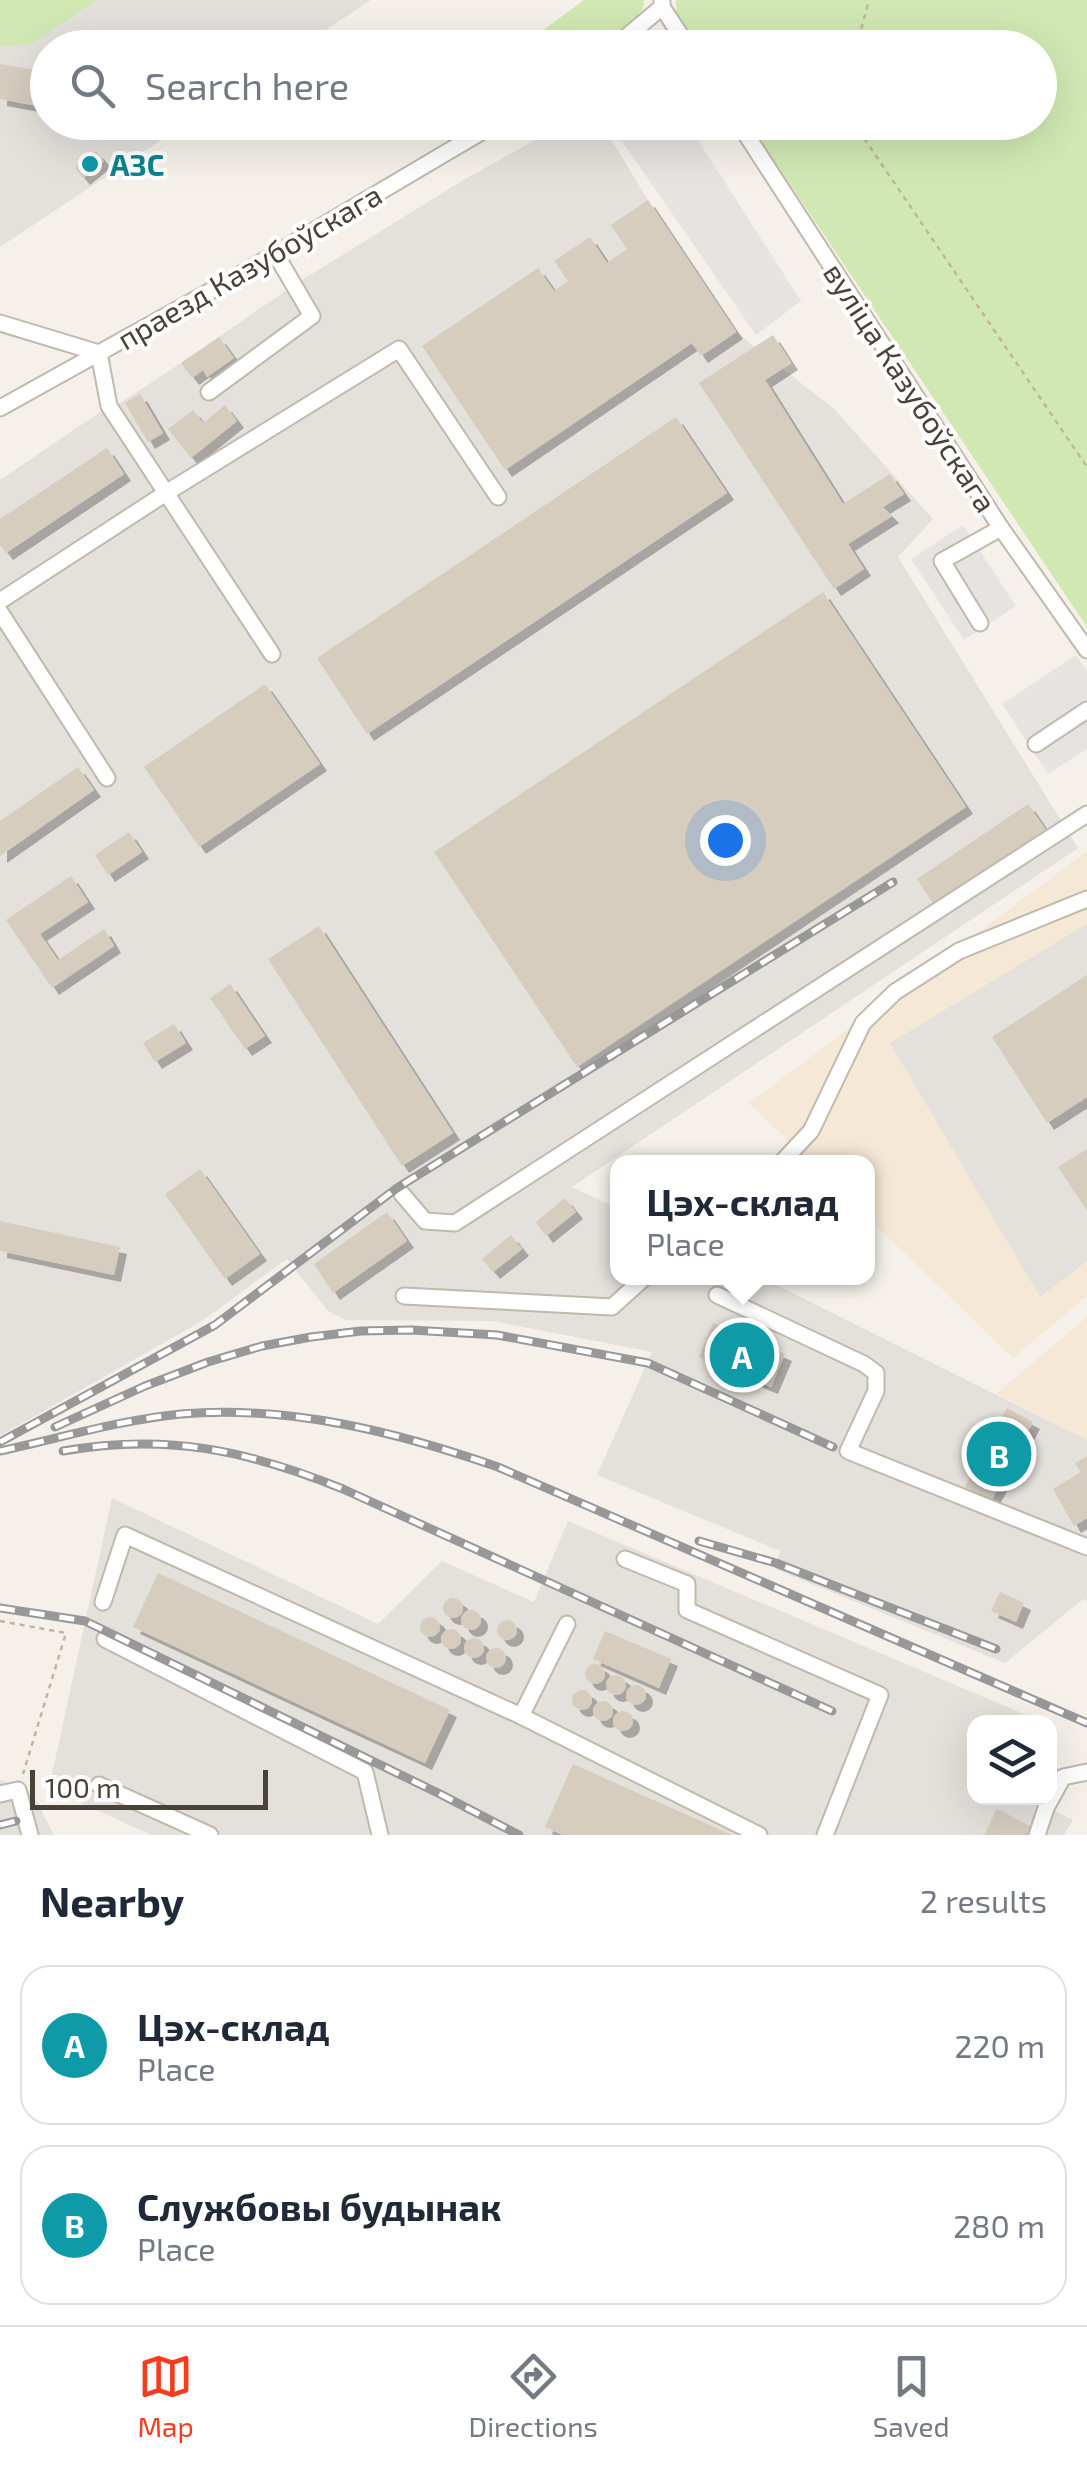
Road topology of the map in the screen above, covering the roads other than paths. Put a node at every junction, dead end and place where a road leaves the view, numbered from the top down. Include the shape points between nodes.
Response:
1 (662, 4) edge
2 (634, 30) edge
3 (677, 30) edge
4 (467, 140) edge
5 (750, 140) edge
6 (274, 254) junction
7 (0, 324) edge
8 (99, 352) junction
9 (209, 392) dead end
10 (0, 408) edge
11 (166, 493) junction
12 (498, 497) dead end
13 (1001, 528) junction
14 (0, 601) edge
15 (0, 612) edge
16 (980, 623) dead end
17 (1087, 650) edge
18 (272, 654) dead end
19 (1087, 710) edge
20 (1036, 744) dead end
21 (107, 778) dead end
22 (1087, 814) edge
23 (1087, 899) edge
24 (789, 1155) edge
25 (402, 1194) dead end
26 (636, 1285) edge
27 (718, 1295) dead end
28 (404, 1296) dead end
29 (1087, 1547) edge
30 (626, 1559) dead end
31 (104, 1602) dead end
32 (567, 1624) dead end
33 (104, 1639) dead end
34 (521, 1716) junction
35 (1087, 1772) edge
36 (99, 1785) dead end
37 (0, 1794) edge
38 (30, 1835) edge
39 (210, 1835) edge
40 (380, 1835) edge
41 (759, 1835) edge
42 (825, 1835) edge
43 (1036, 1835) edge

1 - 2 street
1 - 3 street
4 - 6 street, праезд Казубоўскага
5 - 13 street, вуліца Казубоўскага
6 - 8 street, праезд Казубоўскага
6 - 9 street via 312,316
7 - 8 street
8 - 10 street, праезд Казубоўскага
8 - 11 street via 110,406
11 - 12 street via 400,349
11 - 14 street
11 - 18 street
13 - 16 street via 942,561
13 - 17 street, вуліца Казубоўскага
15 - 21 street
19 - 20 street
22 - 25 street via 455,1223 425,1222
23 - 24 street via 959,951 895,992 863,1022 811,1132
26 - 28 street via 612,1307
27 - 29 street via 876,1373 876,1391 848,1451
30 - 42 street via 688,1584 687,1610 880,1695
31 - 34 street via 125,1535
32 - 34 street
33 - 40 street via 366,1772
34 - 41 street
35 - 43 street via 1064,1777
36 - 39 street
37 - 38 street via 18,1790

